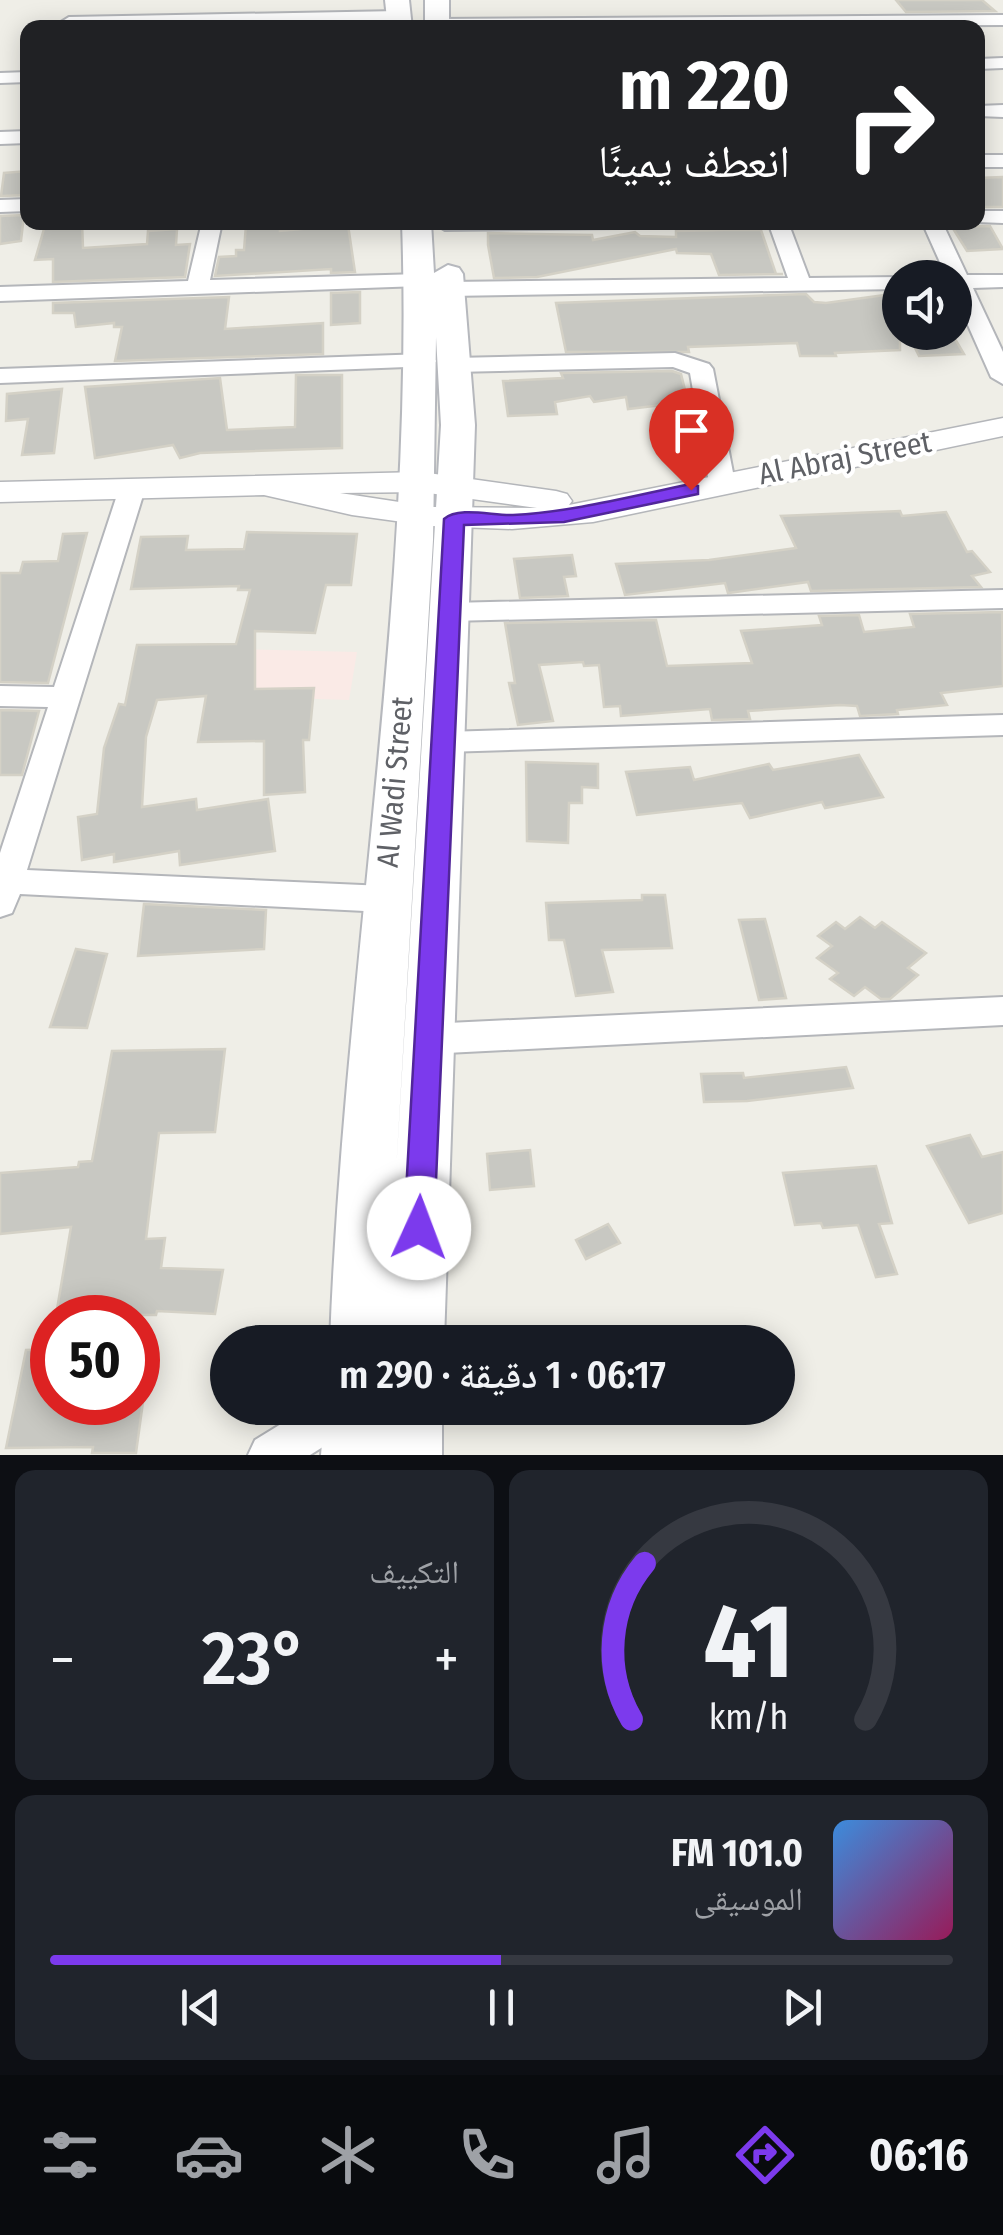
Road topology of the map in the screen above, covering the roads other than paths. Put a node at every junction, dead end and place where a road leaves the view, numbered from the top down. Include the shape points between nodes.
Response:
1 (240, 0) edge
2 (399, 14) edge
3 (437, 17) edge
4 (237, 20) joint
5 (512, 20) edge
6 (210, 230) edge
7 (435, 230) edge
8 (781, 230) edge
9 (935, 230) edge
10 (948, 260) edge
11 (1003, 281) edge
12 (972, 282) edge
13 (882, 283) edge
14 (801, 284) junction
15 (434, 285) junction
16 (198, 287) junction
17 (0, 294) edge
18 (972, 313) edge
19 (439, 363) junction
20 (0, 376) edge
21 (1003, 377) edge
22 (1003, 427) edge
23 (722, 482) junction
24 (132, 488) junction
25 (0, 492) edge
26 (437, 501) junction
27 (1003, 598) edge
28 (450, 612) junction
29 (0, 696) edge
30 (66, 696) junction
31 (1003, 725) edge
32 (445, 742) junction
33 (2, 889) edge
34 (385, 899) junction
35 (1003, 1011) edge
36 (427, 1039) junction
37 (360, 1325) edge
38 (416, 1325) edge
39 (319, 1425) edge
40 (354, 1425) edge
41 (411, 1425) edge
42 (270, 1455) edge
43 (352, 1455) edge
44 (410, 1455) edge

1 - 4 street
2 - 4 street
3 - 5 street
6 - 16 street
7 - 15 main road, Al Wadi Street
8 - 14 street
9 - 10 street
11 - 12 street
13 - 14 street
14 - 15 street
15 - 16 street
15 - 19 main road, Al Wadi Street
16 - 17 street
18 - 21 street
19 - 20 street
19 - 23 street via 693,364 701,369
19 - 26 main road, Al Wadi Street
22 - 23 street, Al Abraj Street
23 - 26 street, Al Abraj Street via 538,519
24 - 25 street, Al Abraj Street
24 - 26 street, Al Abraj Street via 273,488
24 - 30 street
26 - 28 main road, Al Wadi Street
26 - 34 main road, Al Wadi Street
27 - 28 street
28 - 32 main road, Al Wadi Street
29 - 30 street
30 - 33 street
31 - 32 street
32 - 36 main road, Al Wadi Street
33 - 34 street
34 - 37 main road, Al Wadi Street
35 - 36 street
36 - 38 main road, Al Wadi Street
39 - 42 street
40 - 43 main road
41 - 44 main road

